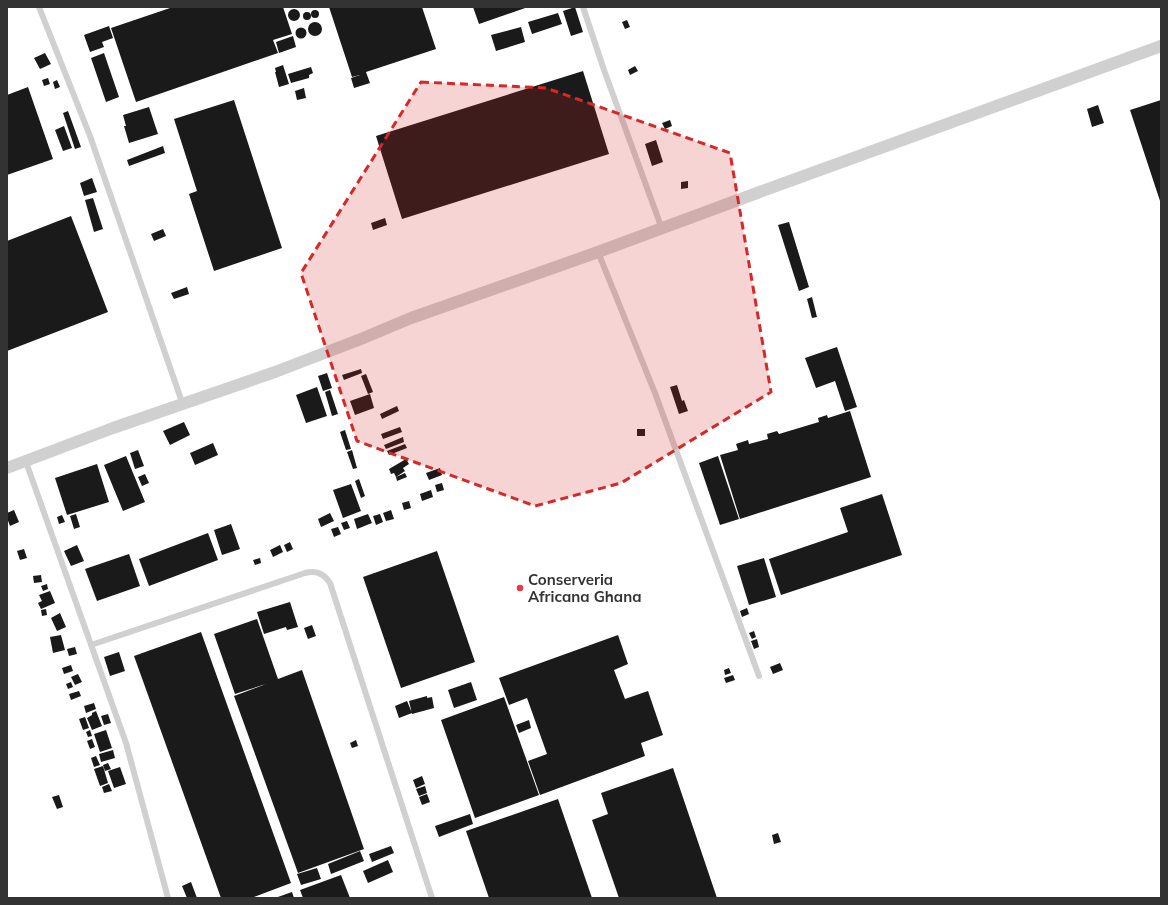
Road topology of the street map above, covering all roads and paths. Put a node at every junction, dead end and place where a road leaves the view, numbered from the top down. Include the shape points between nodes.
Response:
1 (39, 7) edge
2 (583, 7) edge
3 (1161, 46) edge
4 (662, 229) junction
5 (598, 252) junction
6 (183, 405) junction
7 (26, 462) junction
8 (7, 468) edge
9 (91, 645) junction
10 (759, 676) dead end
11 (168, 898) edge
12 (432, 898) edge

1 - 6 lane via 90,136
2 - 4 lane
3 - 4 street
4 - 5 street
5 - 6 street via 411,318
5 - 10 lane via 655,393
6 - 7 street via 113,428
7 - 8 street
7 - 9 lane
9 - 11 lane via 126,743
9 - 12 lane via 305,573 319,572 326,576

